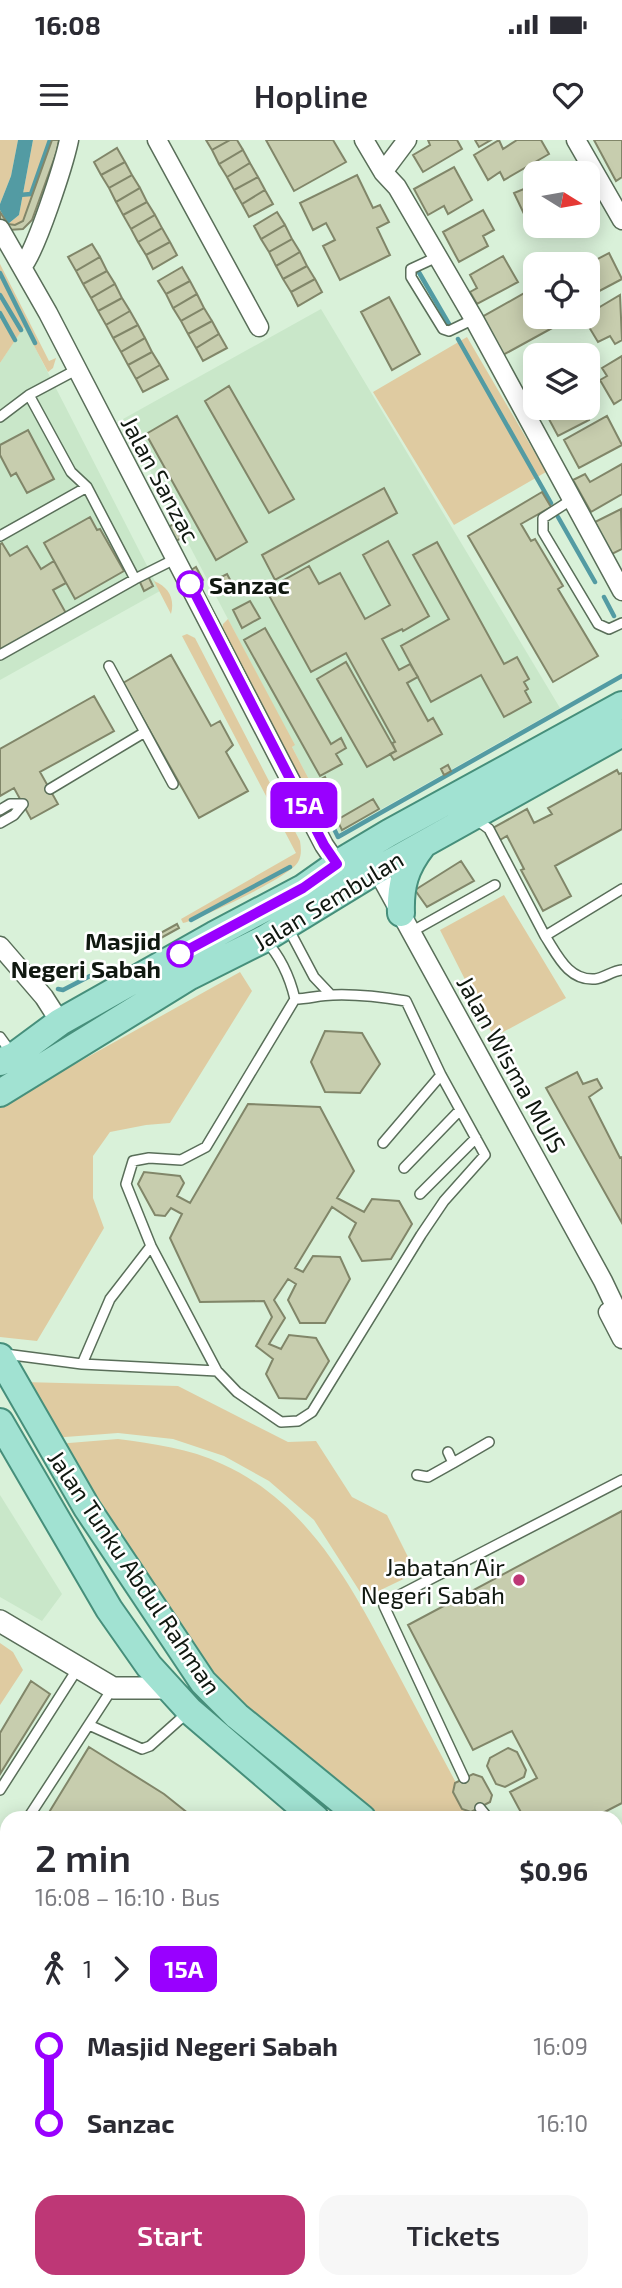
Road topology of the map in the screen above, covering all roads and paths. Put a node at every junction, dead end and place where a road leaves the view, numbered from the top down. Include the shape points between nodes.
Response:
1 (69, 140) edge
2 (157, 140) edge
3 (363, 140) edge
4 (407, 140) edge
5 (576, 140) edge
6 (383, 172) junction
7 (622, 220) edge
8 (0, 229) edge
9 (437, 257) junction
10 (22, 267) junction
11 (474, 319) junction
12 (259, 327) dead end
13 (76, 370) junction
14 (29, 395) junction
15 (0, 417) edge
16 (87, 487) junction
17 (571, 500) junction
18 (0, 536) edge
19 (175, 559) junction
20 (135, 579) junction
21 (622, 591) edge
22 (622, 623) edge
23 (0, 655) edge
24 (109, 666) dead end
25 (622, 705) edge
26 (145, 732) junction
27 (622, 733) edge
28 (573, 746) junction
29 (173, 783) dead end
30 (50, 789) dead end
31 (433, 809) junction
32 (0, 810) edge
33 (472, 817) junction
34 (0, 823) edge
35 (389, 832) junction
36 (425, 842) junction
37 (337, 864) junction
38 (377, 870) junction
39 (495, 885) dead end
40 (303, 888) junction
41 (622, 889) edge
42 (406, 922) junction
43 (263, 932) junction
44 (214, 935) junction
45 (545, 936) junction
46 (0, 946) edge
47 (622, 970) edge
48 (331, 995) junction
49 (295, 999) junction
50 (60, 1022) junction
51 (5, 1073) edge
52 (441, 1075) junction
53 (460, 1110) junction
54 (475, 1138) junction
55 (383, 1143) dead end
56 (404, 1168) dead end
57 (420, 1194) dead end
58 (151, 1245) junction
59 (603, 1281) junction
60 (622, 1303) edge
61 (622, 1321) edge
62 (622, 1339) edge
63 (0, 1355) edge
64 (82, 1364) junction
65 (217, 1371) junction
66 (0, 1422) edge
67 (489, 1442) dead end
68 (448, 1452) dead end
69 (453, 1463) junction
70 (417, 1475) dead end
71 (622, 1480) edge
72 (0, 1621) edge
73 (71, 1663) junction
74 (113, 1688) junction
75 (168, 1688) junction
76 (190, 1711) junction
77 (89, 1725) junction
78 (464, 1778) dead end
79 (316, 1781) junction
80 (0, 1790) edge
81 (480, 1808) dead end
82 (33, 1811) edge
83 (307, 1811) edge
84 (348, 1811) edge
85 (353, 1811) edge
86 (482, 1811) edge

1 - 10 street
2 - 12 street
3 - 6 street
4 - 6 street
5 - 7 street
6 - 9 street via 397,187
8 - 10 street, Jalan Sanzac
9 - 11 street
9 - 11 lane via 411,269 411,277 443,329 449,331
10 - 13 street, Jalan Sanzac
11 - 17 street
13 - 14 lane
13 - 19 street, Jalan Sanzac
14 - 15 lane
14 - 16 lane via 71,472
16 - 18 lane
16 - 20 lane
17 - 21 street
17 - 22 lane via 543,518 543,532 598,624 609,629
19 - 20 lane
19 - 37 street, Jalan Sanzac
20 - 23 lane
24 - 26 lane
25 - 28 main road, Jalan Sembulan
26 - 29 lane
26 - 30 lane
27 - 28 main road, Jalan Sembulan
28 - 31 main road, Jalan Sembulan
28 - 33 main road, Jalan Sembulan
31 - 33 main road
31 - 35 main road, Jalan Sembulan
32 - 34 lane via 23,804
33 - 36 main road, Jalan Sembulan
33 - 45 lane via 489,829
35 - 37 main road, Jalan Sembulan
35 - 38 main road
36 - 38 main road, Jalan Sembulan
36 - 42 main road via 402,879
37 - 40 main road, Jalan Sembulan
38 - 40 main road via 353,868 319,886
38 - 42 street, Jalan Wisma MUIS
38 - 43 main road, Jalan Sembulan
39 - 42 lane
40 - 44 main road, Jalan Sembulan
41 - 45 lane
42 - 59 street, Jalan Wisma MUIS
43 - 44 lane via 239,926
43 - 48 lane
43 - 49 lane via 291,982
43 - 51 main road, Jalan Sembulan via 190,976
44 - 50 main road, Jalan Sembulan
45 - 47 lane via 576,975 598,979
46 - 50 street
48 - 49 lane
48 - 52 lane via 406,1001
49 - 58 lane via 206,1147 181,1160 133,1161 126,1184
50 - 51 main road via 57,1046 27,1070
52 - 53 lane
52 - 55 lane
53 - 54 lane
53 - 56 lane
54 - 57 lane
54 - 65 lane via 485,1155 444,1201 312,1412 298,1422 282,1422 237,1392
58 - 64 lane via 110,1299
58 - 65 lane
59 - 60 street
59 - 61 street
59 - 62 street via 607,1311
63 - 64 lane
63 - 79 main road, Jalan Tunku Abdul Rahman via 87,1508 203,1682
64 - 65 lane
66 - 75 main road, Jalan Tunku Abdul Rahman via 109,1609
67 - 69 lane
68 - 69 lane
69 - 70 lane via 428,1477
71 - 78 lane via 384,1606
72 - 73 street
73 - 74 street
73 - 80 lane
74 - 75 street
74 - 77 lane
75 - 76 main road, Jalan Tunku Abdul Rahman
76 - 77 lane via 142,1749
76 - 83 main road, Jalan Tunku Abdul Rahman
77 - 82 lane
79 - 84 main road
79 - 85 main road, Jalan Tunku Abdul Rahman
81 - 86 lane

